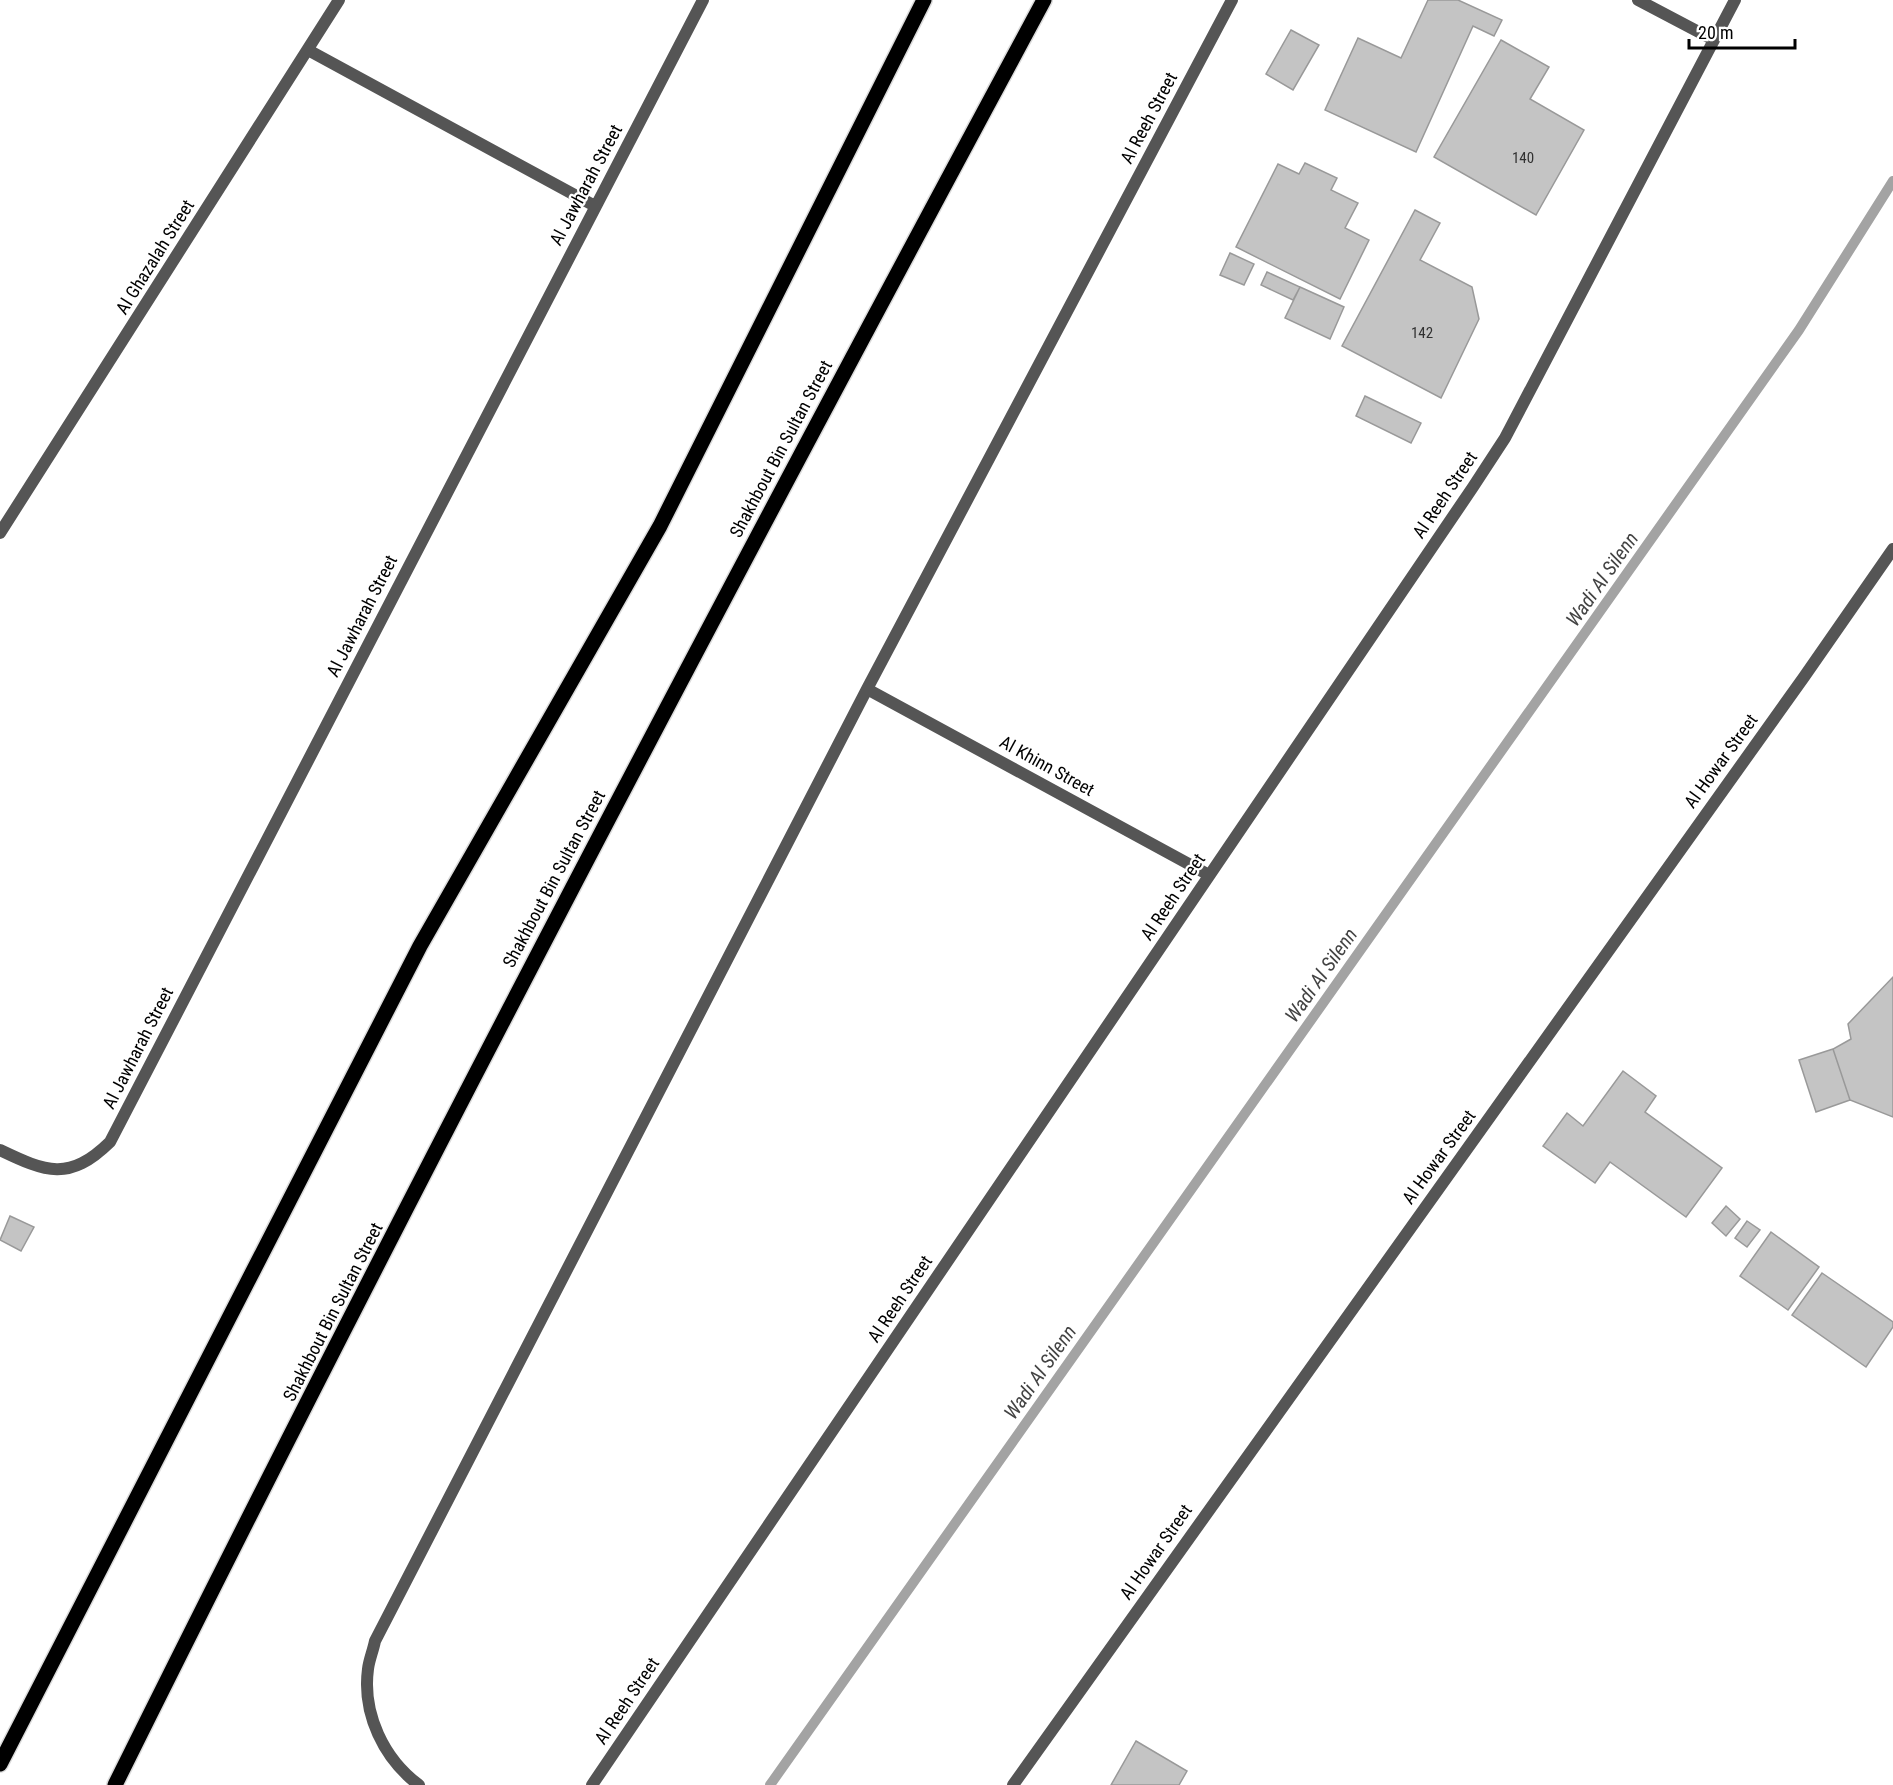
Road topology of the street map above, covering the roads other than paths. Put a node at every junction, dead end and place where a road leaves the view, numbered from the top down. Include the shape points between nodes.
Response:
1 (339, 0) edge
2 (703, 0) edge
3 (924, 0) edge
4 (1044, 0) edge
5 (1232, 0) edge
6 (1638, 0) edge
7 (1735, 0) edge
8 (1714, 40) junction
9 (308, 50) junction
10 (595, 206) junction
11 (0, 533) edge
12 (1893, 549) edge
13 (867, 689) junction
14 (1209, 875) junction
15 (0, 1150) edge
16 (2, 1758) edge
17 (115, 1785) edge
18 (419, 1785) edge
19 (592, 1785) edge
20 (1013, 1785) edge

1 - 9 street, Al Ghazalah Street
2 - 10 street, Al Jawharah Street
3 - 16 main road via 660,526 420,946
4 - 17 main road, Shakhbout Bin Sultan Street via 530,966
5 - 13 street, Al Reeh Street
6 - 8 street
7 - 8 street, Al Reeh Street
8 - 14 street, Al Reeh Street via 1505,438
9 - 10 street
9 - 11 street, Al Ghazalah Street
10 - 15 street, Al Jawharah Street via 110,1142 77,1166 57,1170 36,1167
12 - 20 street, Al Howar Street
13 - 14 street, Al Khinn Street
13 - 18 street, Al Reeh Street via 375,1641 368,1670 368,1699 374,1727 387,1753
14 - 19 street, Al Reeh Street

